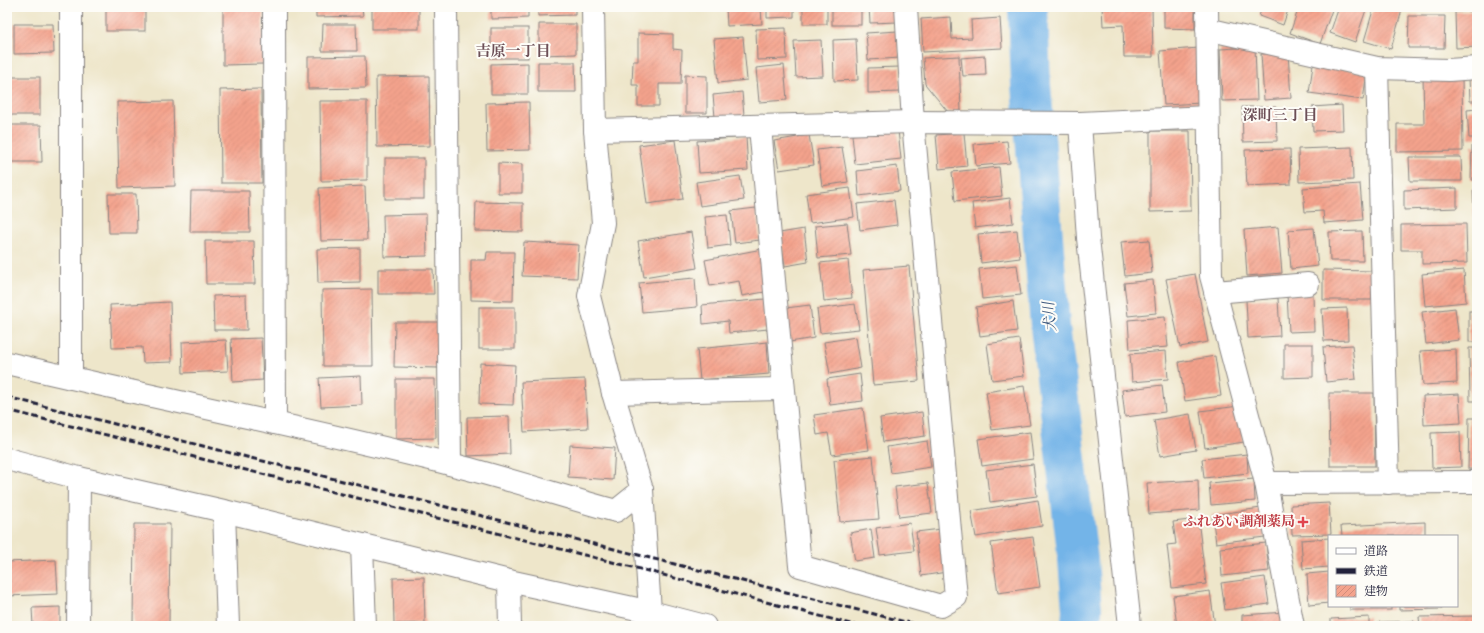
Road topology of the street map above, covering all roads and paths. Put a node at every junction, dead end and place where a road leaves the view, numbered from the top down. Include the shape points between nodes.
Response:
1 (71, 7) edge
2 (274, 7) edge
3 (446, 7) edge
4 (593, 7) edge
5 (906, 7) edge
6 (1207, 7) edge
7 (1207, 29) junction
8 (1377, 68) junction
9 (1477, 68) edge
10 (1208, 117) junction
11 (913, 122) junction
12 (1080, 123) junction
13 (760, 127) junction
14 (595, 130) junction
15 (1308, 284) dead end
16 (1215, 292) junction
17 (7, 363) edge
18 (71, 378) junction
19 (783, 389) junction
20 (613, 392) junction
21 (275, 423) junction
22 (7, 459) edge
23 (450, 464) junction
24 (79, 478) junction
25 (1477, 482) edge
26 (1266, 483) junction
27 (1388, 483) junction
28 (642, 490) junction
29 (224, 511) junction
30 (362, 545) junction
31 (509, 581) junction
32 (651, 619) edge
33 (78, 626) edge
34 (228, 626) edge
35 (365, 626) edge
36 (510, 626) edge
37 (705, 626) edge
38 (1130, 626) edge
39 (1293, 626) edge

1 - 18 lane
2 - 21 lane
3 - 23 lane
4 - 14 lane
5 - 11 lane
6 - 7 lane
7 - 8 lane
7 - 10 lane
8 - 9 lane
8 - 27 lane
10 - 12 lane
10 - 16 lane via 1211,276
11 - 12 lane
11 - 13 lane
11 - 19 lane via 956,597 941,606 800,566
12 - 38 lane via 1088,238
13 - 14 lane
13 - 19 lane
14 - 20 lane via 603,223 589,296
15 - 16 lane
16 - 26 lane
17 - 18 lane
18 - 21 lane
19 - 20 lane
20 - 28 lane
21 - 23 lane
22 - 24 lane
23 - 28 lane via 616,511
24 - 29 lane
24 - 33 lane
25 - 27 lane
26 - 27 lane
26 - 39 lane
28 - 32 lane
29 - 30 lane
29 - 34 lane
30 - 31 lane
30 - 35 lane
31 - 32 lane
31 - 36 lane
32 - 37 lane

